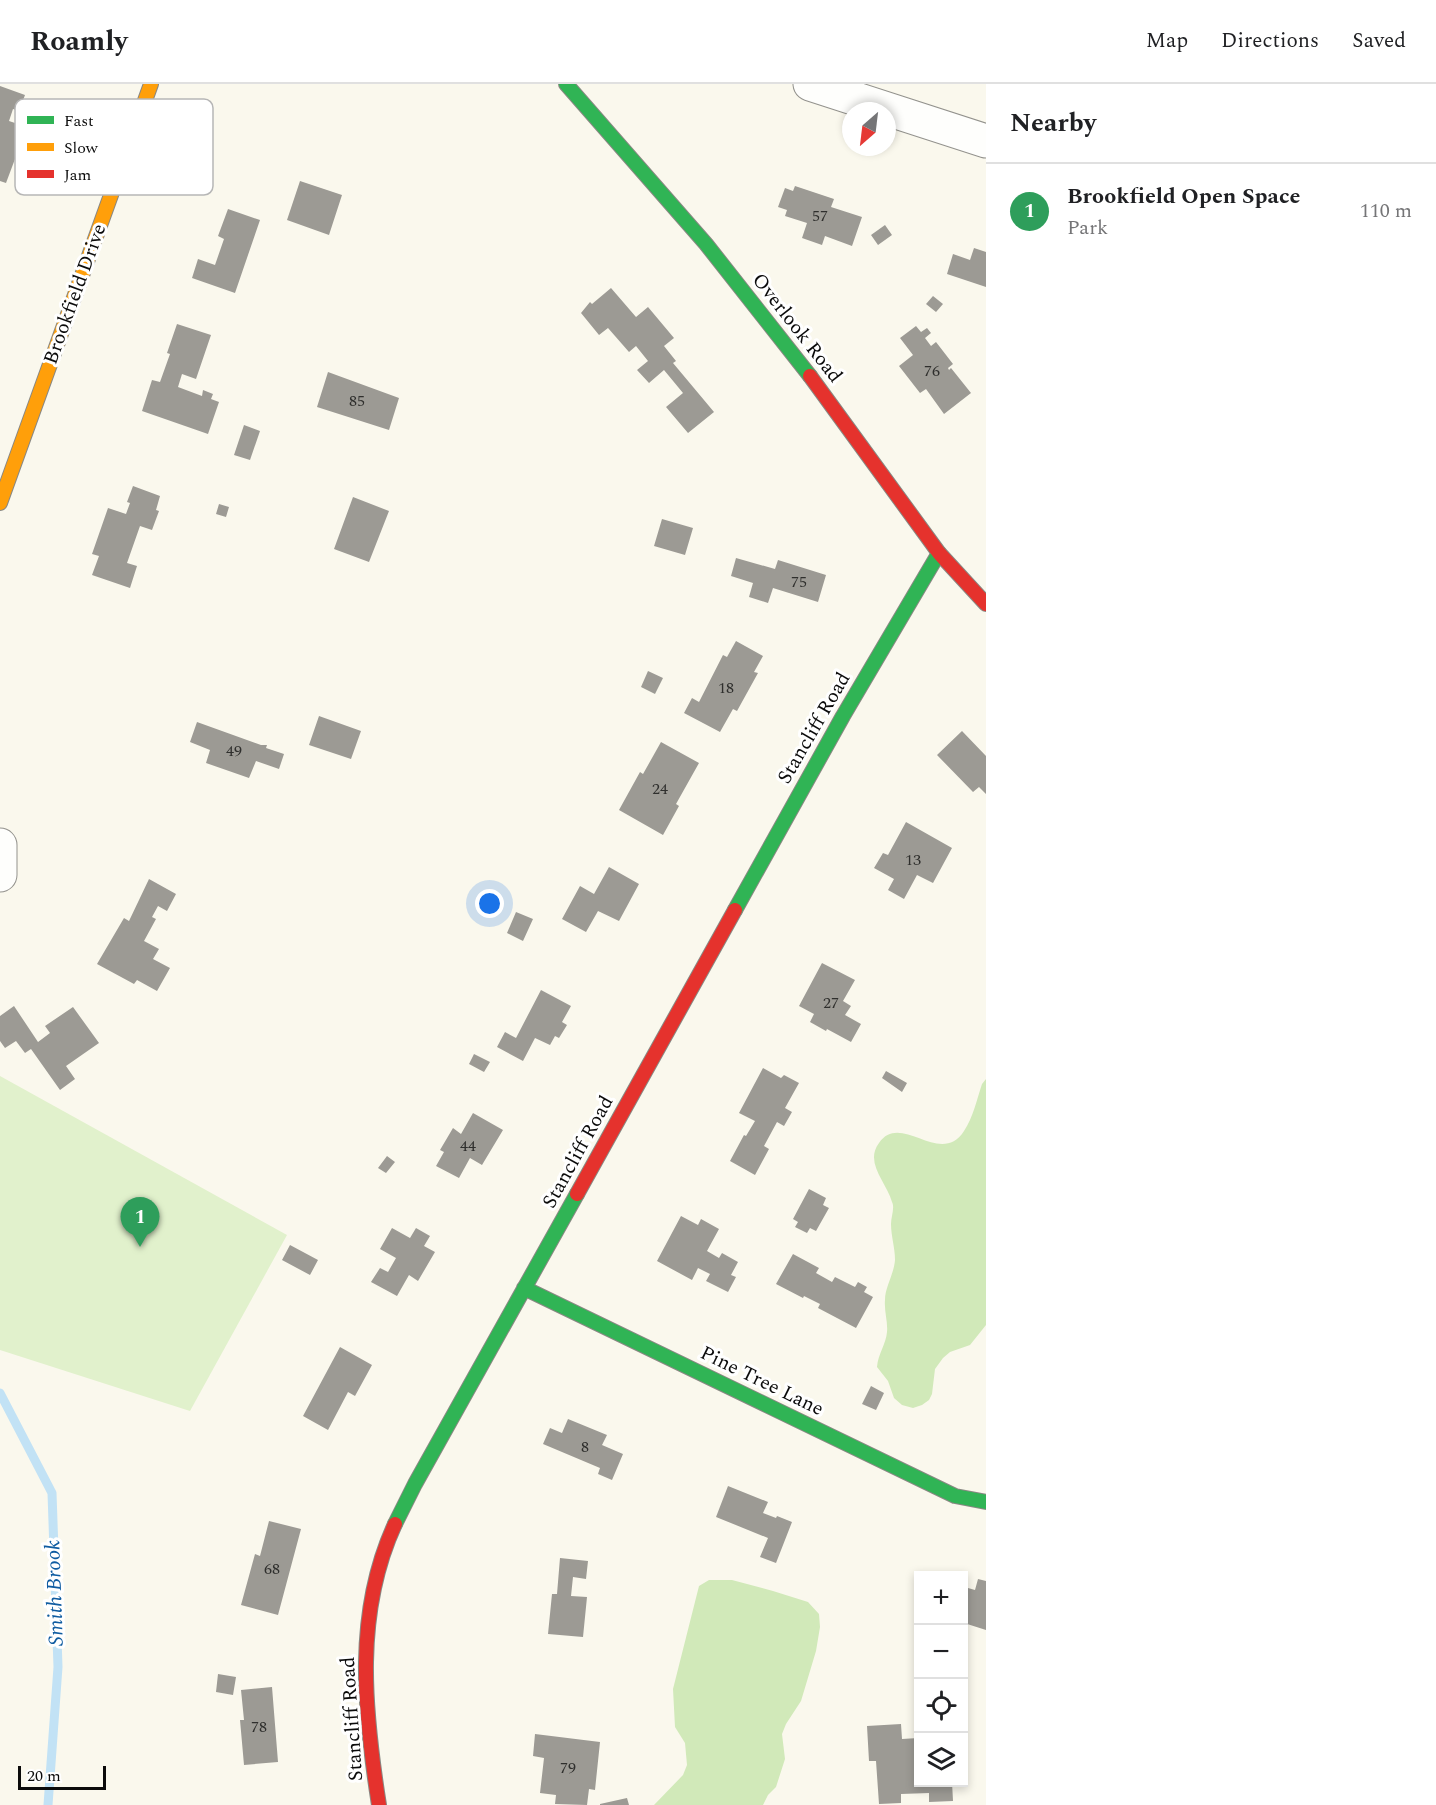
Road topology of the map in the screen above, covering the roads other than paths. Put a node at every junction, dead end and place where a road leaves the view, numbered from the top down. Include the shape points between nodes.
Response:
1 (151, 84) edge
2 (566, 84) edge
3 (810, 84) edge
4 (146, 99) edge
5 (986, 141) edge
6 (111, 195) edge
7 (0, 503) edge
8 (939, 553) junction
9 (986, 604) edge
10 (0, 845) edge
11 (0, 875) edge
12 (524, 1288) junction
13 (986, 1502) edge
14 (379, 1805) edge

1 - 4 street, Brookfield Drive
2 - 8 street, Overlook Road via 766,317
3 - 5 street
6 - 7 street, Brookfield Drive
8 - 9 street, Overlook Road
8 - 12 street, Stancliff Road via 843,716
10 - 11 street
12 - 13 street, Pine Tree Lane via 955,1496
12 - 14 street, Stancliff Road via 416,1483 382,1556 365,1651 367,1718

